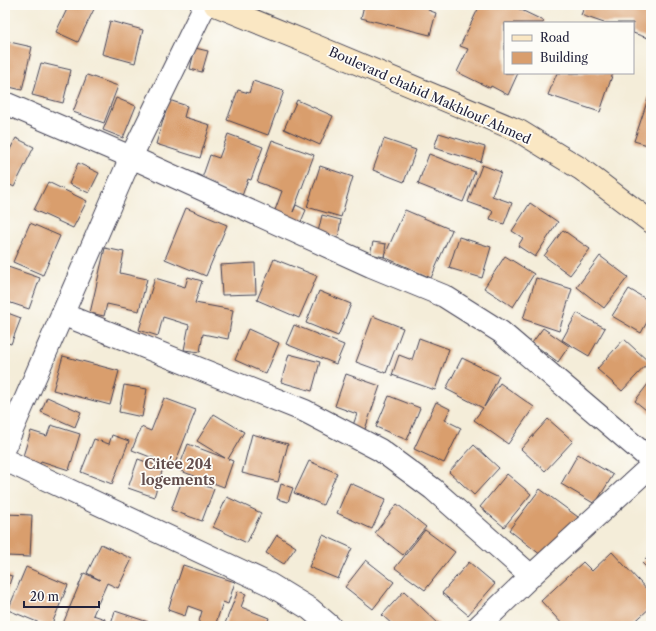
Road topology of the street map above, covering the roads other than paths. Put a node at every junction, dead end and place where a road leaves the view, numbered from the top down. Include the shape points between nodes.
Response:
1 (205, 5) edge
2 (215, 5) edge
3 (5, 104) edge
4 (131, 157) junction
5 (651, 222) edge
6 (62, 314) junction
7 (5, 446) edge
8 (5, 460) edge
9 (651, 460) edge
10 (651, 466) edge
11 (531, 576) junction
12 (330, 626) edge
13 (479, 626) edge

1 - 4 street
2 - 5 main road, Boulevard chahid Makhlouf Ahmed via 518,131 581,169
3 - 4 street
4 - 6 street
4 - 9 street via 371,266 444,296 502,332
6 - 7 street
6 - 11 street via 305,411 380,450 433,489
8 - 12 street via 269,584 310,609
10 - 11 street
11 - 13 street

